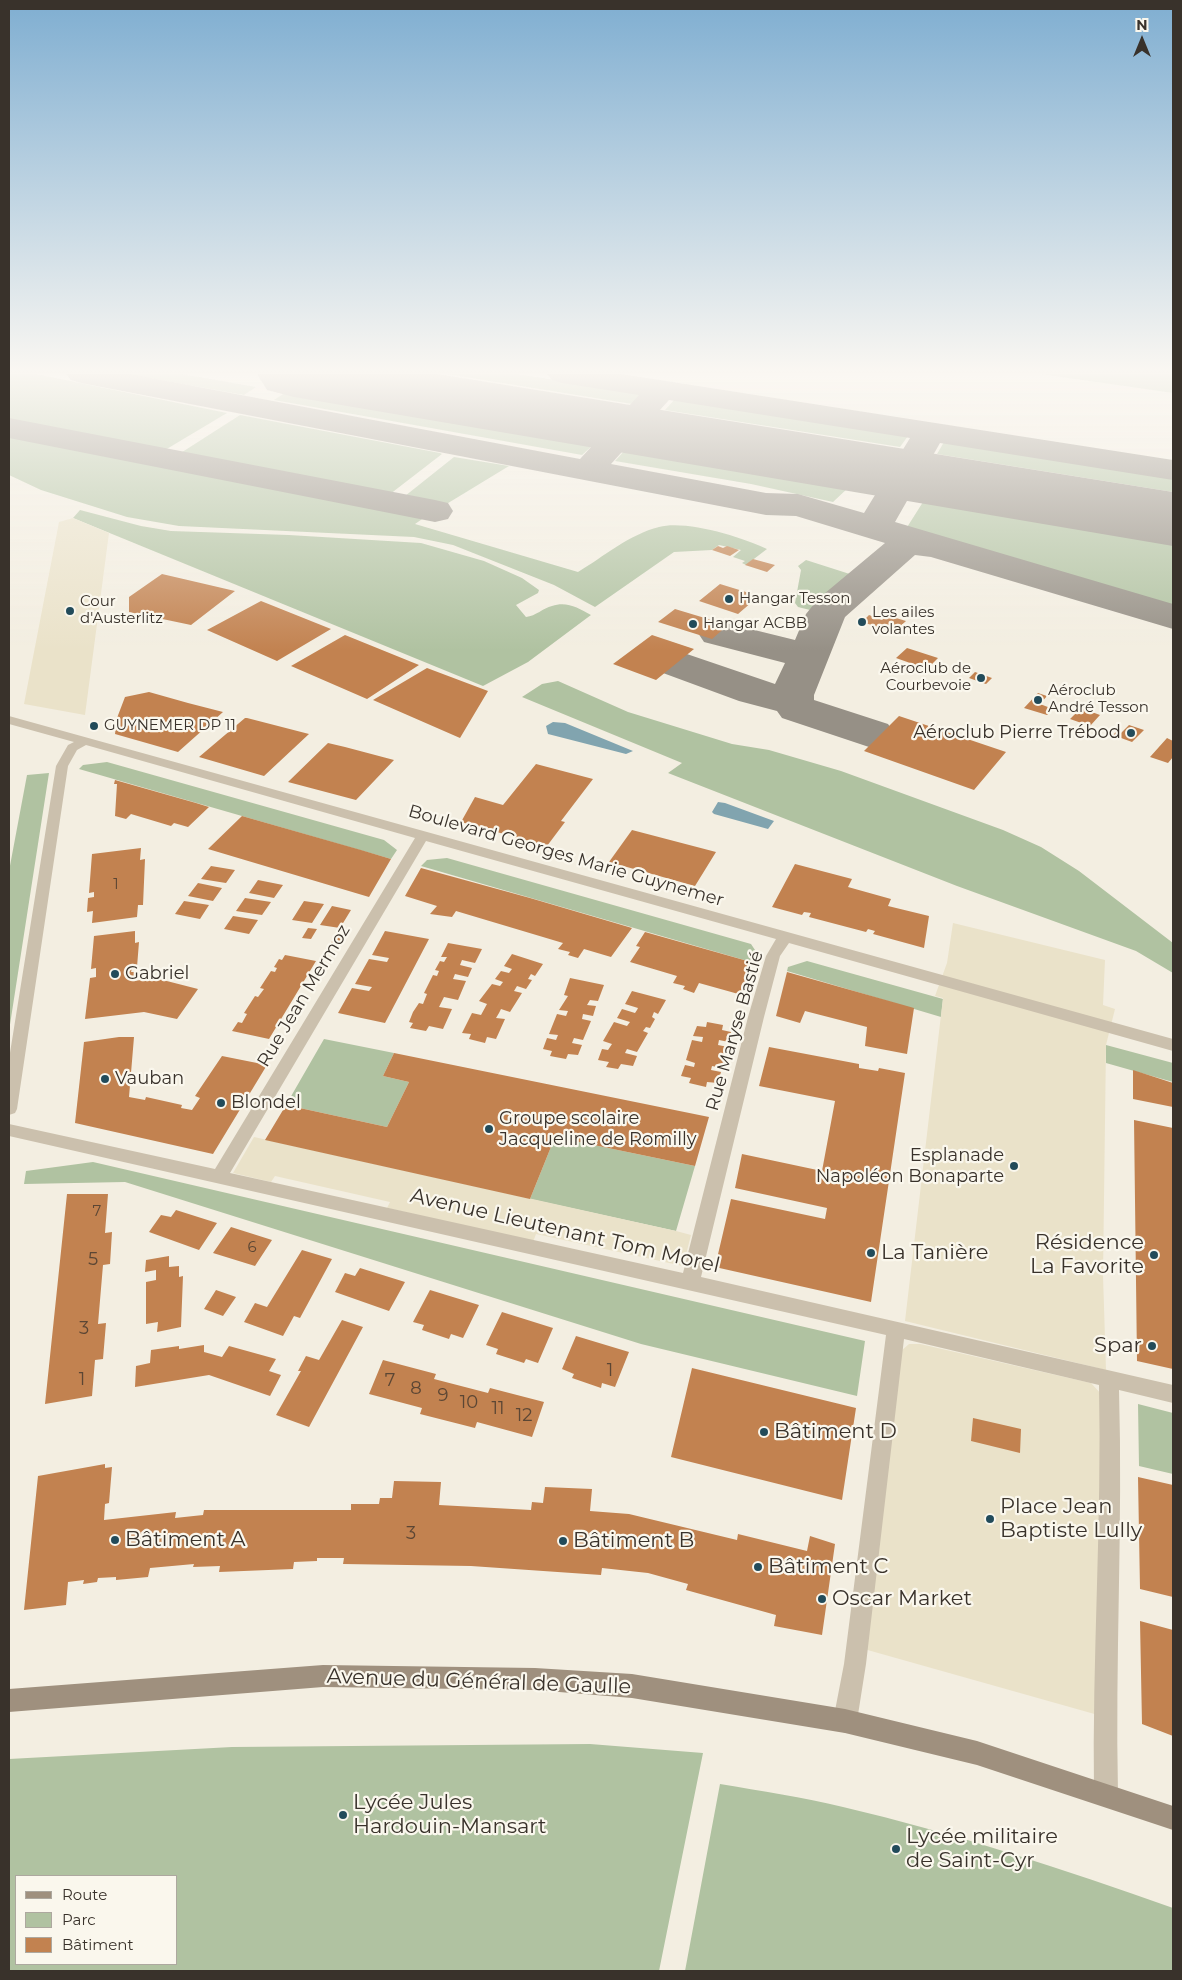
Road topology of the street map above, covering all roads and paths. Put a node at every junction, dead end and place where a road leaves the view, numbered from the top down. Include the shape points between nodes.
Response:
1 (9, 720) edge
2 (84, 742) junction
3 (423, 836) junction
4 (785, 936) junction
5 (1173, 1045) edge
6 (9, 1109) edge
7 (9, 1130) edge
8 (219, 1177) junction
9 (690, 1283) junction
10 (896, 1329) junction
11 (1109, 1380) junction
12 (1173, 1394) edge
13 (9, 1701) edge
14 (845, 1721) junction
15 (1106, 1794) junction
16 (1173, 1818) edge

1 - 2 street, Boulevard Georges Marie Guynemer
2 - 3 street, Boulevard Georges Marie Guynemer
2 - 6 street via 72,748 62,766
3 - 4 street, Boulevard Georges Marie Guynemer
3 - 8 street, Rue Jean Mermoz
4 - 5 street, Boulevard Georges Marie Guynemer
4 - 9 street, Rue Maryse Bastié via 773,956 756,1017
7 - 8 street, Avenue Lieutenant Tom Morel
8 - 9 street, Avenue Lieutenant Tom Morel
9 - 10 street, Avenue Lieutenant Tom Morel
10 - 11 street, Avenue Lieutenant Tom Morel
10 - 14 street
11 - 12 street, Avenue Lieutenant Tom Morel
11 - 15 street via 1112,1464
13 - 14 street, Avenue du Général de Gaulle via 323,1676 526,1679 632,1686
14 - 15 street, Avenue du Général de Gaulle via 977,1753
15 - 16 street, Avenue du Général de Gaulle

